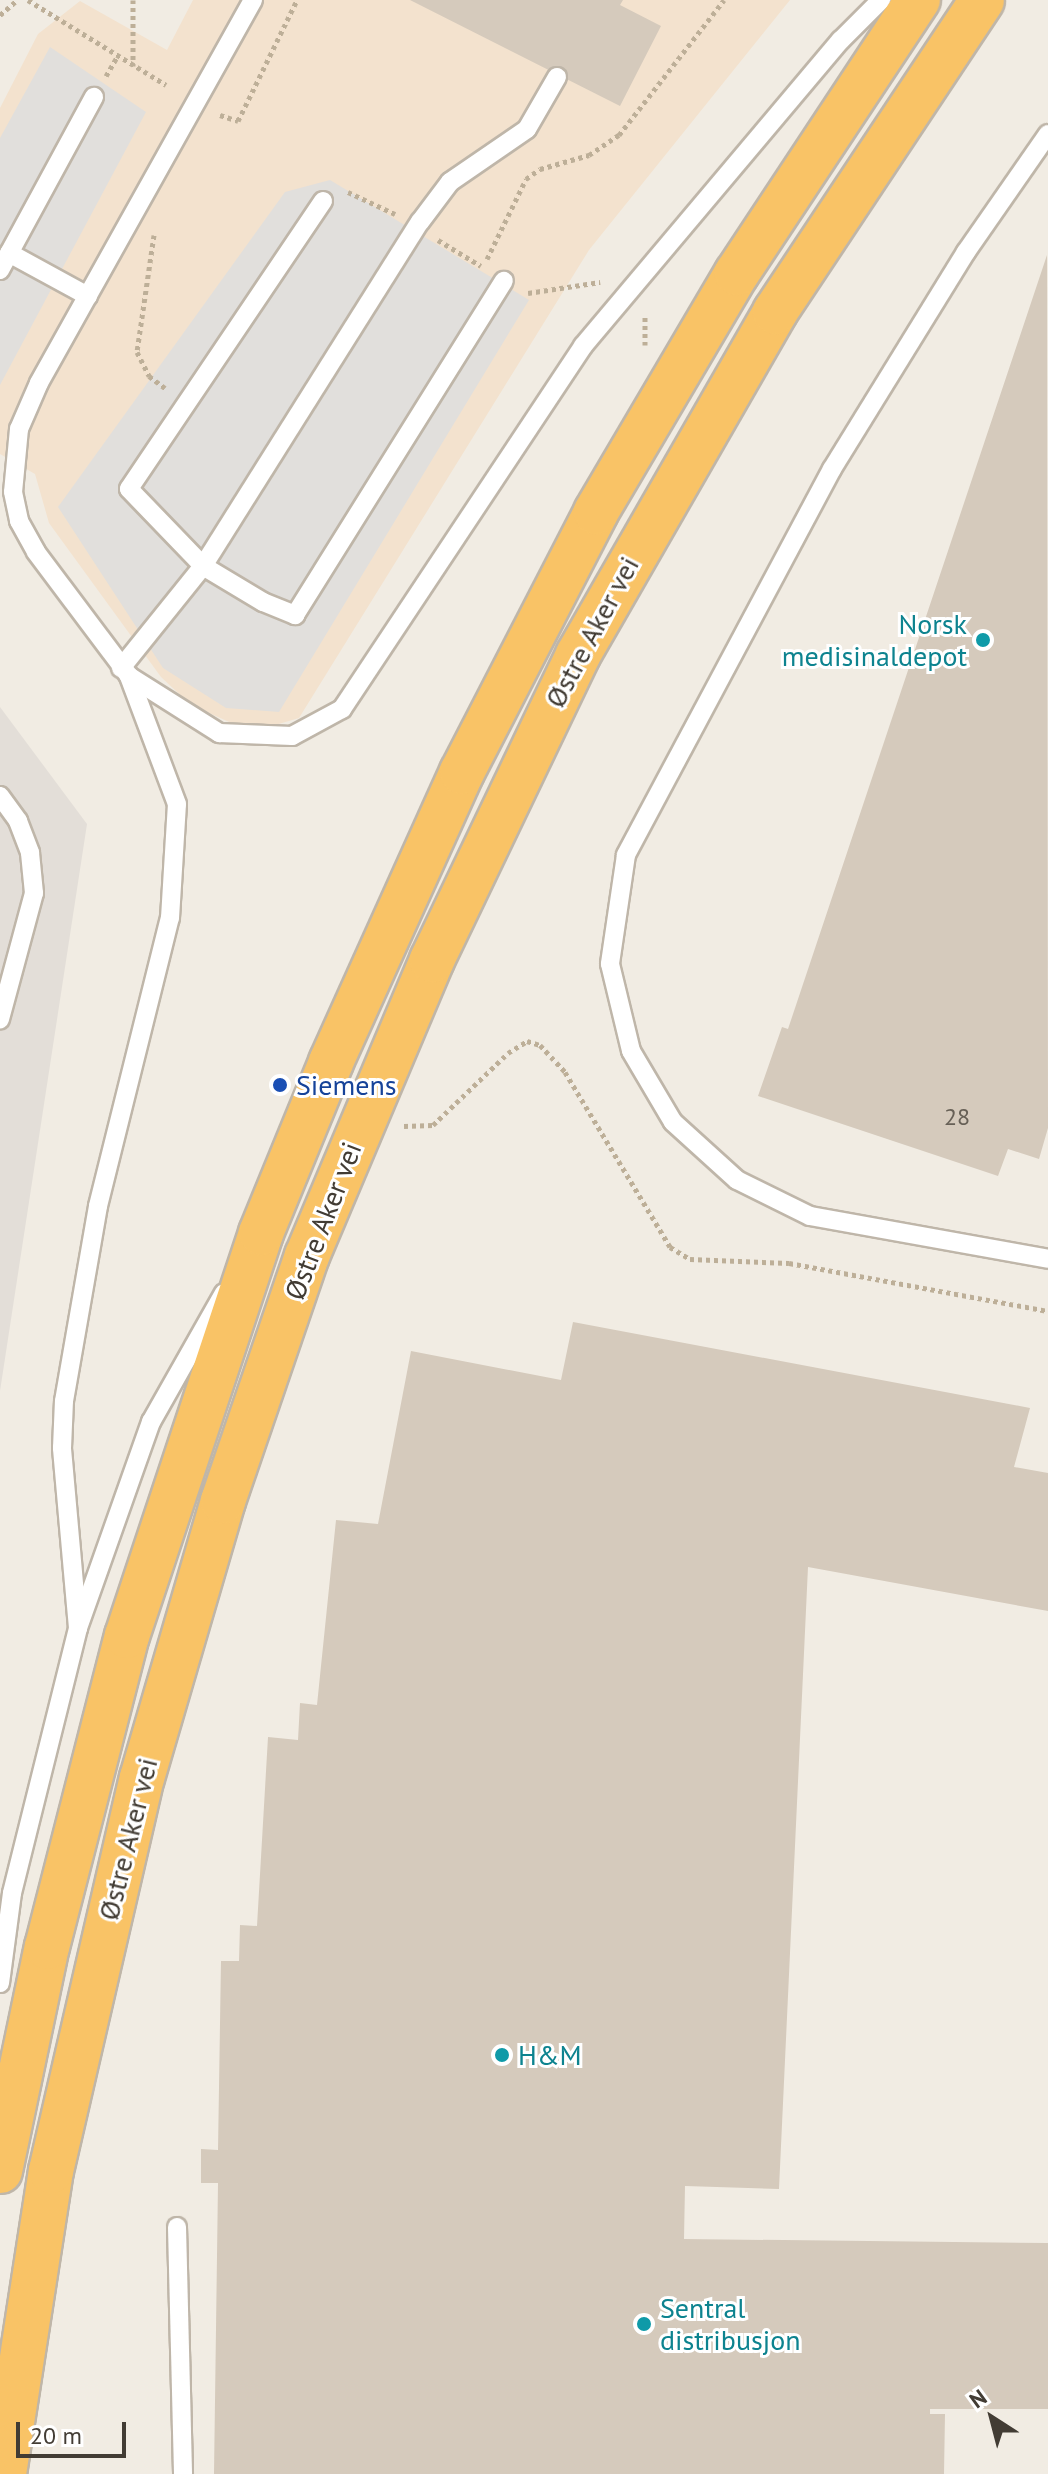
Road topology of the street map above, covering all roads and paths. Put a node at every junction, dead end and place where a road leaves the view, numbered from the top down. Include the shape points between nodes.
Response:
1 (17, 0) edge
2 (28, 0) edge
3 (133, 0) edge
4 (253, 0) edge
5 (297, 0) edge
6 (724, 0) edge
7 (881, 0) edge
8 (918, 0) edge
9 (982, 0) edge
10 (0, 15) edge
11 (133, 66) junction
12 (557, 77) dead end
13 (166, 85) dead end
14 (94, 97) dead end
15 (215, 121) dead end
16 (1048, 134) edge
17 (323, 201) dead end
18 (155, 223) dead end
19 (9, 253) junction
20 (483, 267) dead end
21 (0, 270) edge
22 (610, 279) dead end
23 (504, 281) joint
24 (88, 296) junction
25 (645, 307) dead end
26 (645, 359) dead end
27 (183, 403) junction
28 (203, 566) junction
29 (125, 672) junction
30 (0, 796) edge
31 (0, 1019) edge
32 (387, 1127) dead end
33 (261, 1233) junction
34 (1048, 1259) edge
35 (1048, 1311) edge
36 (78, 1628) junction
37 (0, 1983) edge
38 (0, 2162) edge
39 (0, 2170) edge
40 (177, 2227) dead end
41 (4, 2474) edge
42 (183, 2474) edge

1 - 10 path
2 - 11 path
3 - 11 path
4 - 24 lane
5 - 15 path via 238,121 222,113
6 - 20 path via 619,135 589,155 540,169 526,179
7 - 29 lane via 841,40 583,346 342,709 292,736 219,733
8 - 33 highway, Østre Aker vei via 737,273 596,512 462,772 337,1048
9 - 41 highway, Østre Aker vei via 775,312 578,655 432,960 307,1256 223,1501 142,1778 51,2171
11 - 13 path
12 - 28 lane via 527,129 450,182 420,222
14 - 19 lane
16 - 34 lane via 966,252 832,469 626,855 610,964 631,1051 673,1122 737,1180 810,1216
17 - 27 lane
18 - 27 path via 137,352 149,376
19 - 21 lane
19 - 24 lane
22 - 23 path via 542,294
23 - 28 lane via 295,615
24 - 29 lane via 19,429 13,492 19,521 36,552
25 - 26 path
27 - 28 lane via 129,489
28 - 29 lane
29 - 36 lane via 177,804 170,918 98,1206 64,1401 62,1448
30 - 31 lane via 18,821 30,853 34,893
32 - 35 path via 433,1125 527,1041 540,1045 565,1072 670,1247 690,1259 789,1263
33 - 36 lane via 151,1422
33 - 39 highway, Østre Aker vei via 127,1636 47,1947
36 - 37 lane via 12,1893
38 - 39 lane
40 - 42 lane

